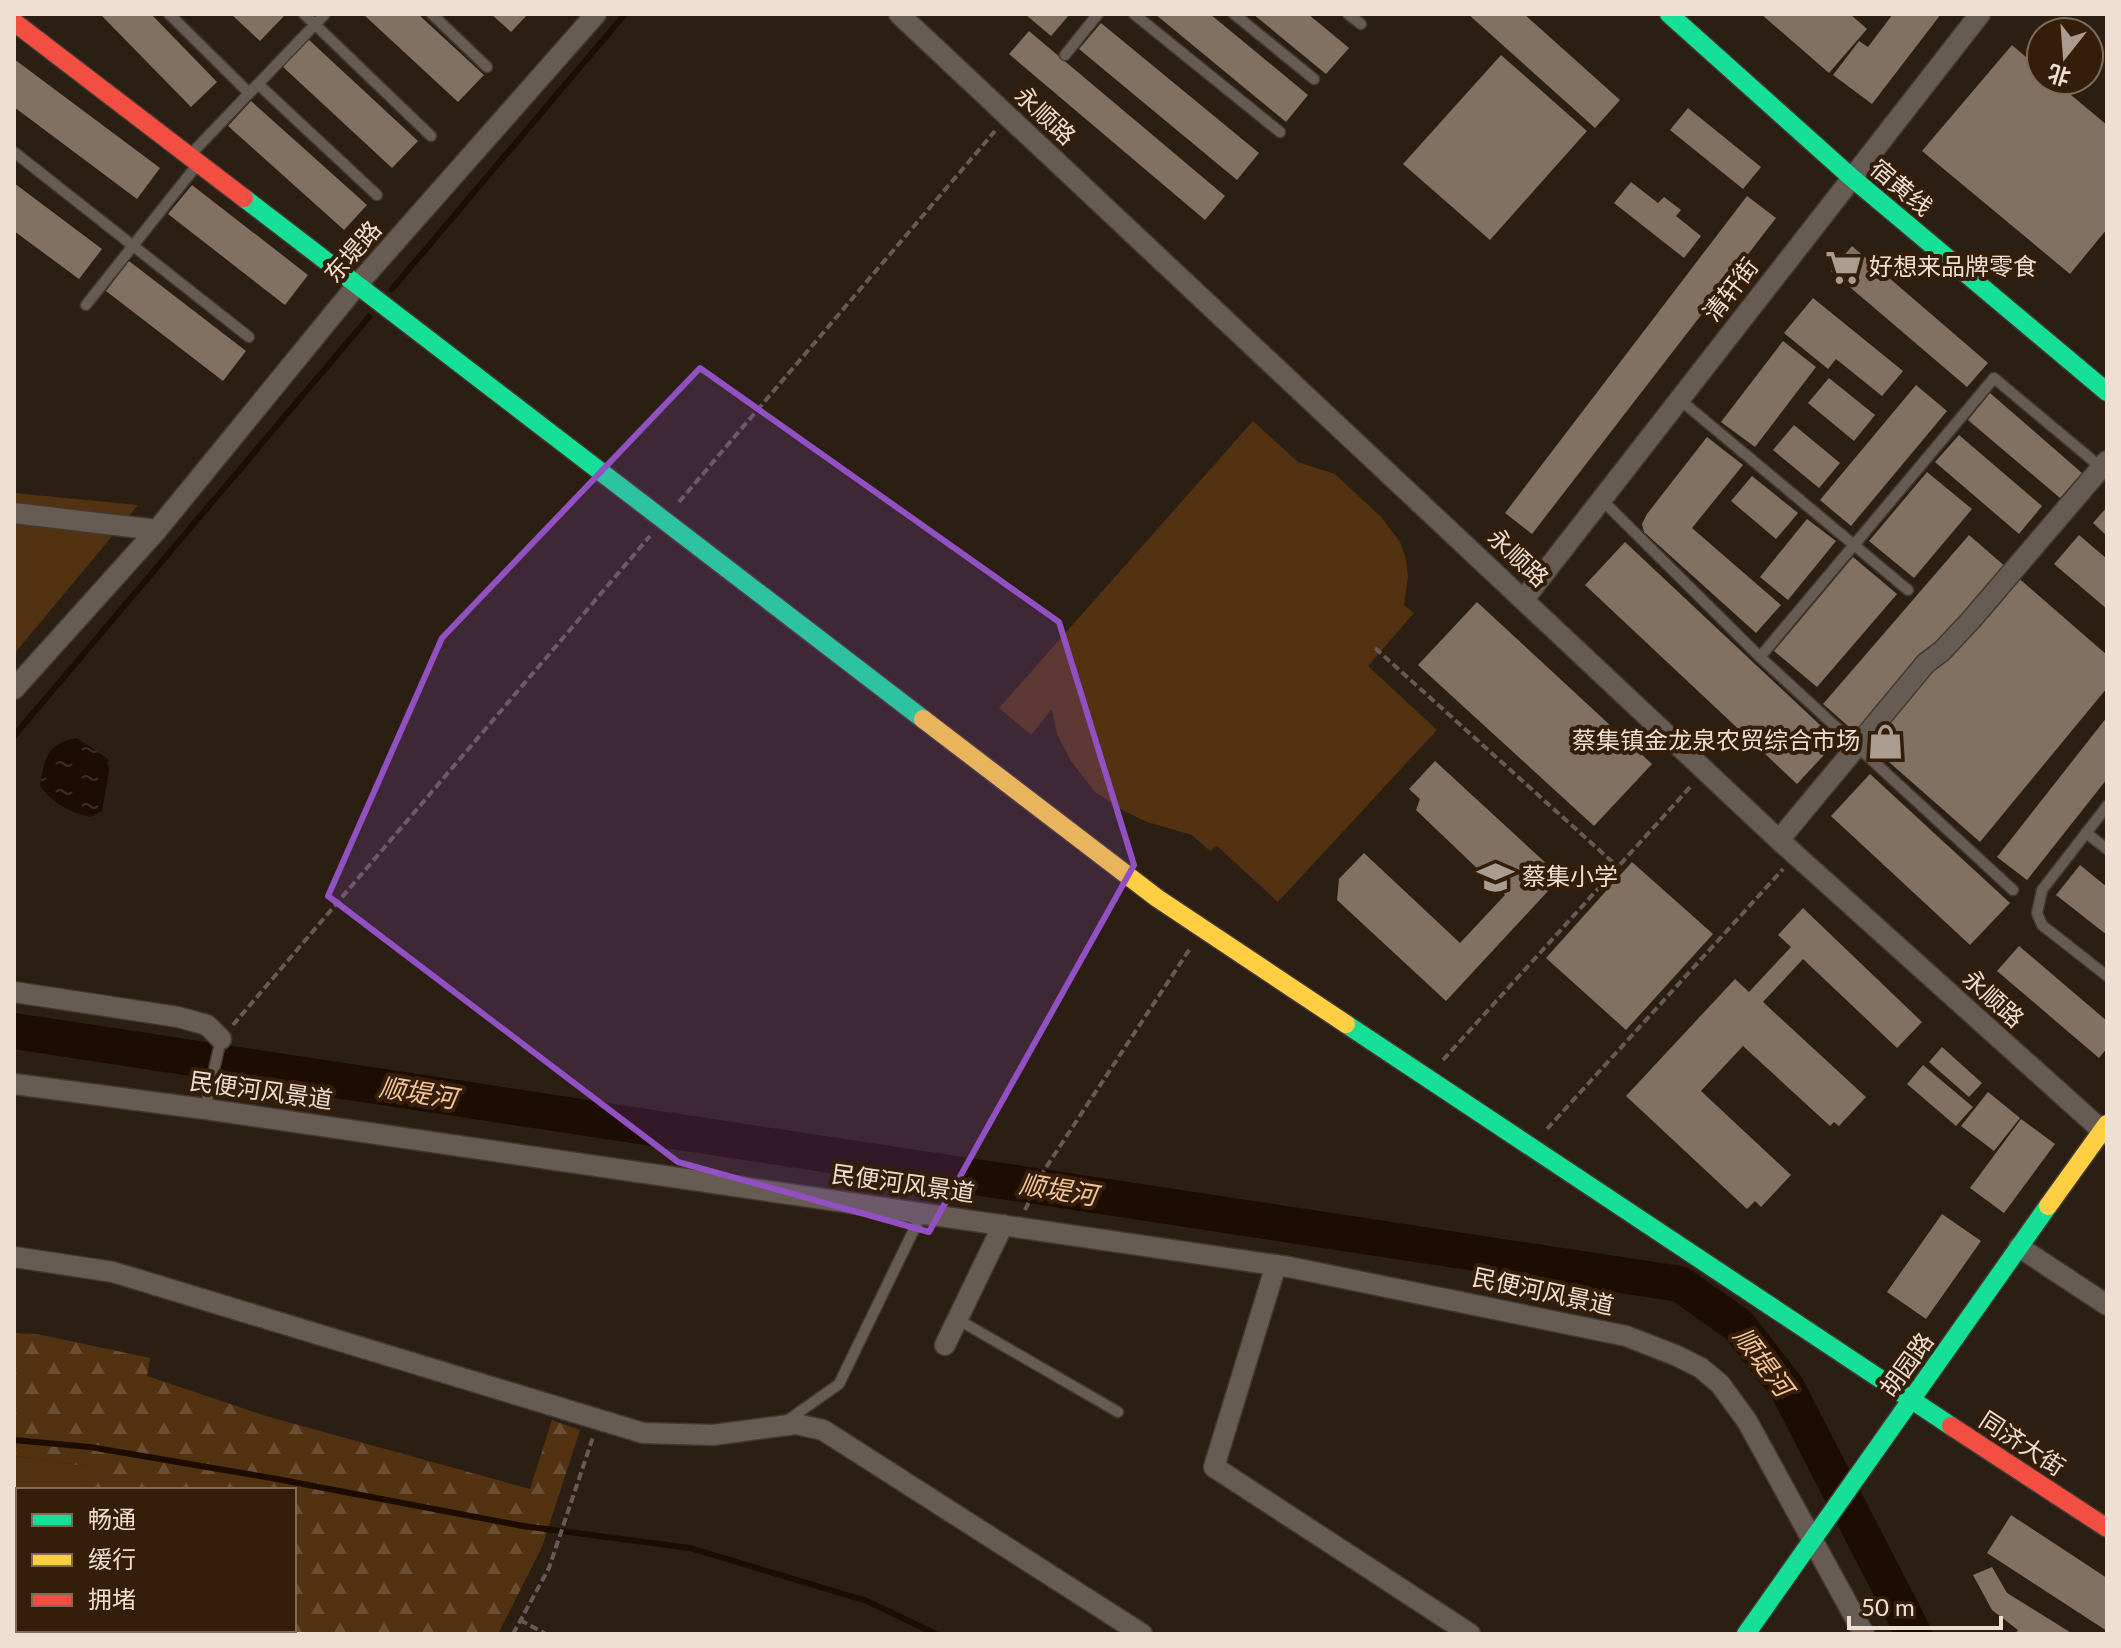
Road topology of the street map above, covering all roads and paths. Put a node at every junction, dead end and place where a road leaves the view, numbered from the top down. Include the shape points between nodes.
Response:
1 (169, 14) edge
2 (304, 14) edge
3 (325, 14) edge
4 (432, 14) edge
5 (596, 14) edge
6 (899, 14) edge
7 (1098, 14) edge
8 (1134, 14) edge
9 (1234, 14) edge
10 (1348, 14) edge
11 (1669, 14) edge
12 (1980, 14) edge
13 (1361, 24) dead end
14 (315, 25) junction
15 (16, 27) edge
16 (1065, 55) dead end
17 (487, 67) dead end
18 (1314, 79) dead end
19 (258, 84) junction
20 (249, 93) junction
21 (1008, 116) junction
22 (1280, 132) dead end
23 (431, 136) dead end
24 (14, 152) edge
25 (194, 160) junction
26 (1851, 177) junction
27 (377, 195) dead end
28 (133, 246) junction
29 (357, 285) junction
30 (86, 305) dead end
31 (249, 337) dead end
32 (2107, 392) edge
33 (1679, 399) junction
34 (2105, 467) edge
35 (1601, 499) junction
36 (14, 513) edge
37 (664, 520) junction
38 (157, 530) junction
39 (1853, 544) junction
40 (1908, 590) dead end
41 (1524, 599) junction
42 (1375, 648) dead end
43 (1760, 657) junction
44 (14, 689) edge
45 (1857, 747) junction
46 (1705, 770) junction
47 (2107, 806) edge
48 (2086, 833) junction
49 (1779, 840) junction
50 (2107, 849) edge
51 (1796, 855) junction
52 (1618, 867) junction
53 (2013, 890) dead end
54 (1203, 928) junction
55 (2107, 976) edge
56 (14, 992) edge
57 (221, 1039) junction
58 (1428, 1077) junction
59 (14, 1084) edge
60 (205, 1108) junction
61 (2105, 1130) edge
62 (1531, 1147) junction
63 (922, 1213) junction
64 (1023, 1215) dead end
65 (1003, 1225) junction
66 (2019, 1247) junction
67 (14, 1257) edge
68 (1276, 1265) junction
69 (2107, 1305) edge
70 (957, 1319) junction
71 (945, 1345) dead end
72 (1911, 1400) junction
73 (1118, 1412) dead end
74 (598, 1421) junction
75 (780, 1426) junction
76 (2107, 1528) edge
77 (1815, 1532) junction
78 (520, 1620) junction
79 (513, 1634) edge
80 (546, 1634) edge
81 (1142, 1634) edge
82 (1470, 1634) edge
83 (1746, 1634) edge
84 (1864, 1634) edge

1 - 20 lane
2 - 14 lane
3 - 14 lane
4 - 17 lane
5 - 29 street, 东堤路
6 - 21 street, 永顺路
7 - 16 lane
8 - 22 lane
9 - 18 lane
10 - 13 lane
11 - 26 street, 宿黄线
12 - 26 street, 清轩街
14 - 19 lane
14 - 23 lane
15 - 25 street, 同济大街
19 - 20 lane
19 - 27 lane
20 - 25 lane
21 - 37 path
21 - 41 street, 永顺路
24 - 28 lane
25 - 28 lane
25 - 29 street, 同济大街
26 - 32 street, 宿黄线
26 - 33 street, 清轩街
28 - 30 lane
28 - 31 lane
29 - 37 street, 同济大街
29 - 38 street, 东堤路
33 - 35 street, 清轩街
33 - 39 lane
34 - 39 lane via 1994,378
34 - 45 street via 1971,620 1926,663
35 - 41 street, 清轩街
35 - 43 lane
36 - 38 street
37 - 54 street, 同济大街
37 - 57 path
38 - 44 street, 东堤路
39 - 40 lane
39 - 43 lane
41 - 46 street, 永顺路
42 - 52 path
43 - 45 lane
45 - 49 street
45 - 53 lane
46 - 49 street, 永顺路
46 - 52 path
47 - 48 lane
48 - 50 lane
48 - 55 lane via 2042,890 2037,913 2042,925
49 - 51 street, 永顺路
51 - 61 street, 永顺路
51 - 62 path
52 - 58 path
54 - 58 street, 同济大街
54 - 64 path via 1043,1172
56 - 57 street via 178,1017 207,1025
57 - 60 lane
58 - 62 street, 同济大街
59 - 60 street, 民便河风景道
60 - 63 street, 民便河风景道
61 - 66 street, 胡园路
62 - 72 street, 同济大街
63 - 65 street, 民便河风景道
63 - 75 lane via 839,1384
65 - 68 street, 民便河风景道
65 - 70 street
66 - 69 street
66 - 72 street, 胡园路
67 - 74 street via 113,1272
68 - 77 street, 民便河风景道 via 1566,1322 1675,1355 1720,1384
68 - 82 street via 1214,1467
70 - 71 street
70 - 73 lane
72 - 76 street, 同济大街
72 - 77 street, 胡园路
74 - 75 street via 643,1433 713,1435
74 - 78 path via 549,1568
75 - 81 street via 823,1430
77 - 83 street, 胡园路
77 - 84 street, 民便河风景道
78 - 79 path
78 - 80 path

